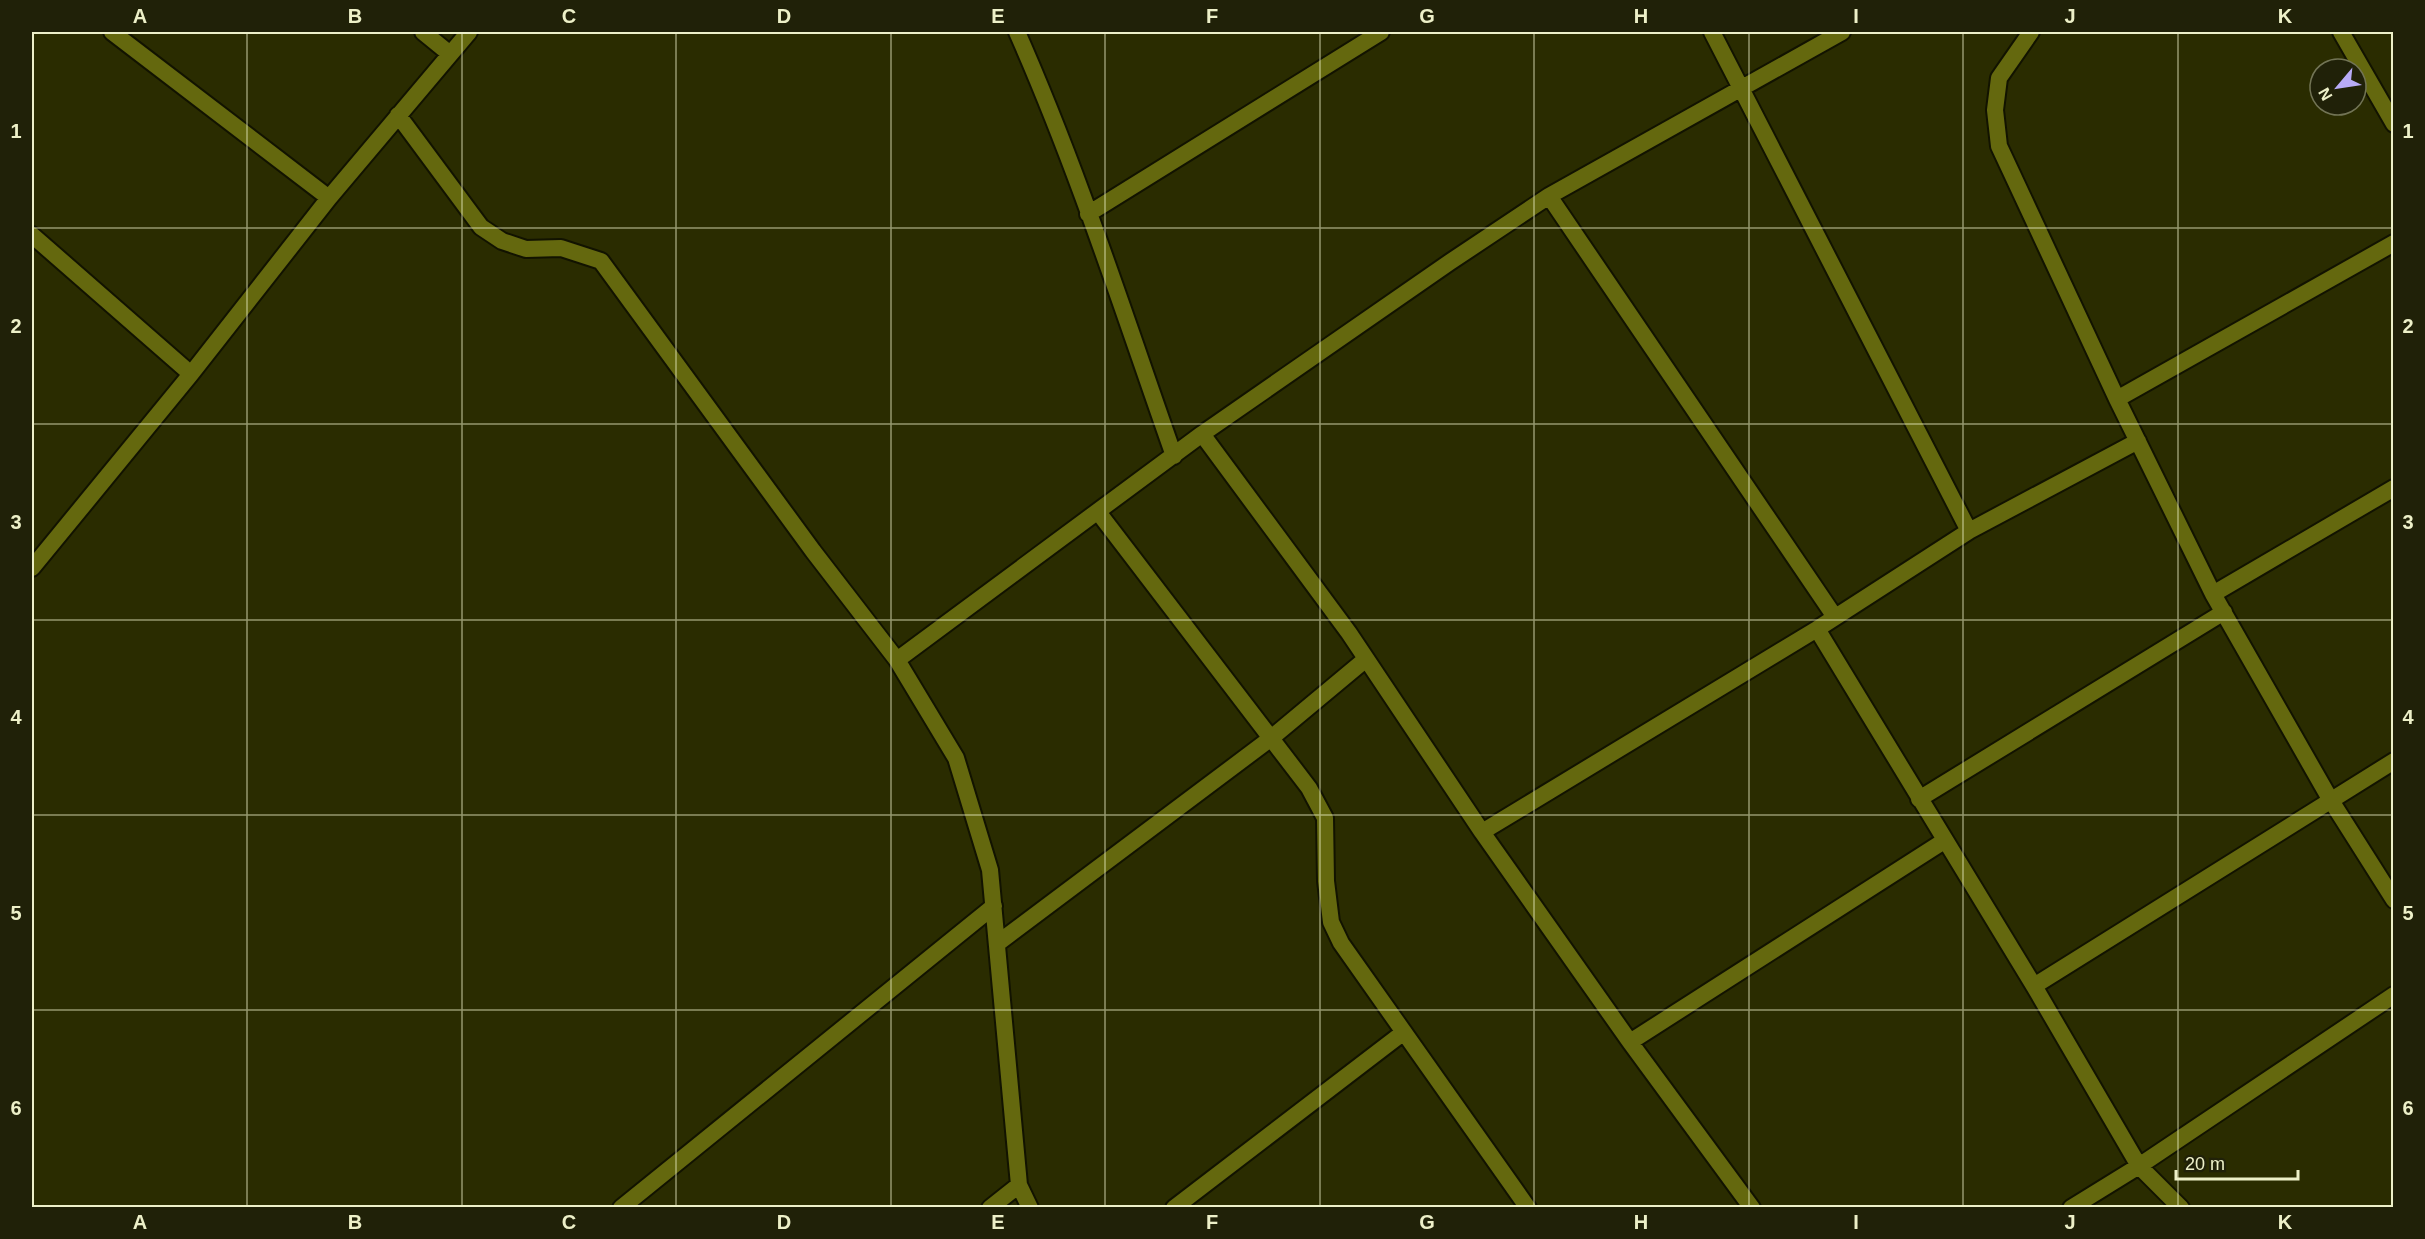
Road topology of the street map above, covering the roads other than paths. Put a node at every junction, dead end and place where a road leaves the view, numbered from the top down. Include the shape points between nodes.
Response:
1 (112, 32) edge
2 (423, 32) edge
3 (469, 32) edge
4 (1017, 32) edge
5 (1381, 32) edge
6 (1712, 32) edge
7 (1842, 32) edge
8 (2031, 32) edge
9 (2341, 32) edge
10 (450, 54) junction
11 (1740, 89) junction
12 (398, 115) junction
13 (2394, 124) edge
14 (1549, 196) junction
15 (329, 198) junction
16 (1088, 214) junction
17 (32, 235) edge
18 (2394, 243) edge
19 (191, 374) junction
20 (2117, 399) junction
21 (1202, 434) junction
22 (2138, 441) junction
23 (1173, 456) junction
24 (2394, 488) edge
25 (1098, 512) junction
26 (1969, 531) junction
27 (32, 568) edge
28 (2213, 594) junction
29 (2224, 612) junction
30 (1835, 617) junction
31 (1817, 628) junction
32 (1366, 659) junction
33 (897, 660) junction
34 (1270, 739) junction
35 (2394, 761) edge
36 (1919, 799) junction
37 (2330, 799) junction
38 (1482, 832) junction
39 (1944, 841) junction
40 (2394, 900) edge
41 (994, 906) junction
42 (998, 944) junction
43 (2034, 986) junction
44 (2394, 995) edge
45 (1404, 1032) junction
46 (1630, 1042) junction
47 (2139, 1166) junction
48 (1019, 1185) junction
49 (621, 1208) edge
50 (990, 1208) edge
51 (1030, 1208) edge
52 (1174, 1208) edge
53 (1527, 1208) edge
54 (1752, 1208) edge
55 (2071, 1208) edge
56 (2181, 1208) edge

1 - 15 street
2 - 10 street
3 - 10 street
4 - 16 street
5 - 16 street
6 - 11 street
7 - 11 street
8 - 20 street via 1999,78 1995,110 1999,146
9 - 13 street
10 - 12 street
11 - 14 street
11 - 26 street
12 - 15 street
12 - 33 street via 481,226 502,241 526,249 561,248 601,261
14 - 21 street
14 - 30 street
15 - 19 street
16 - 23 street
17 - 19 street
18 - 20 street
19 - 27 street
20 - 22 street
21 - 23 street
21 - 32 street
22 - 26 street
22 - 28 street
23 - 25 street
24 - 28 street
25 - 33 street
25 - 34 street
26 - 30 street
28 - 29 street
29 - 36 street
29 - 37 street
30 - 31 street
31 - 36 street
31 - 38 street
32 - 34 street
32 - 38 street
33 - 41 street via 957,758 990,870
34 - 42 street
34 - 45 street via 1309,788 1325,818 1331,922 1341,943
35 - 37 street
36 - 39 street
37 - 40 street
37 - 43 street
38 - 46 street
39 - 43 street
39 - 46 street
41 - 42 street
41 - 49 street
42 - 48 street
43 - 47 street
44 - 47 street
45 - 52 street
45 - 53 street
46 - 54 street
47 - 55 street
47 - 56 street
48 - 50 street
48 - 51 street

